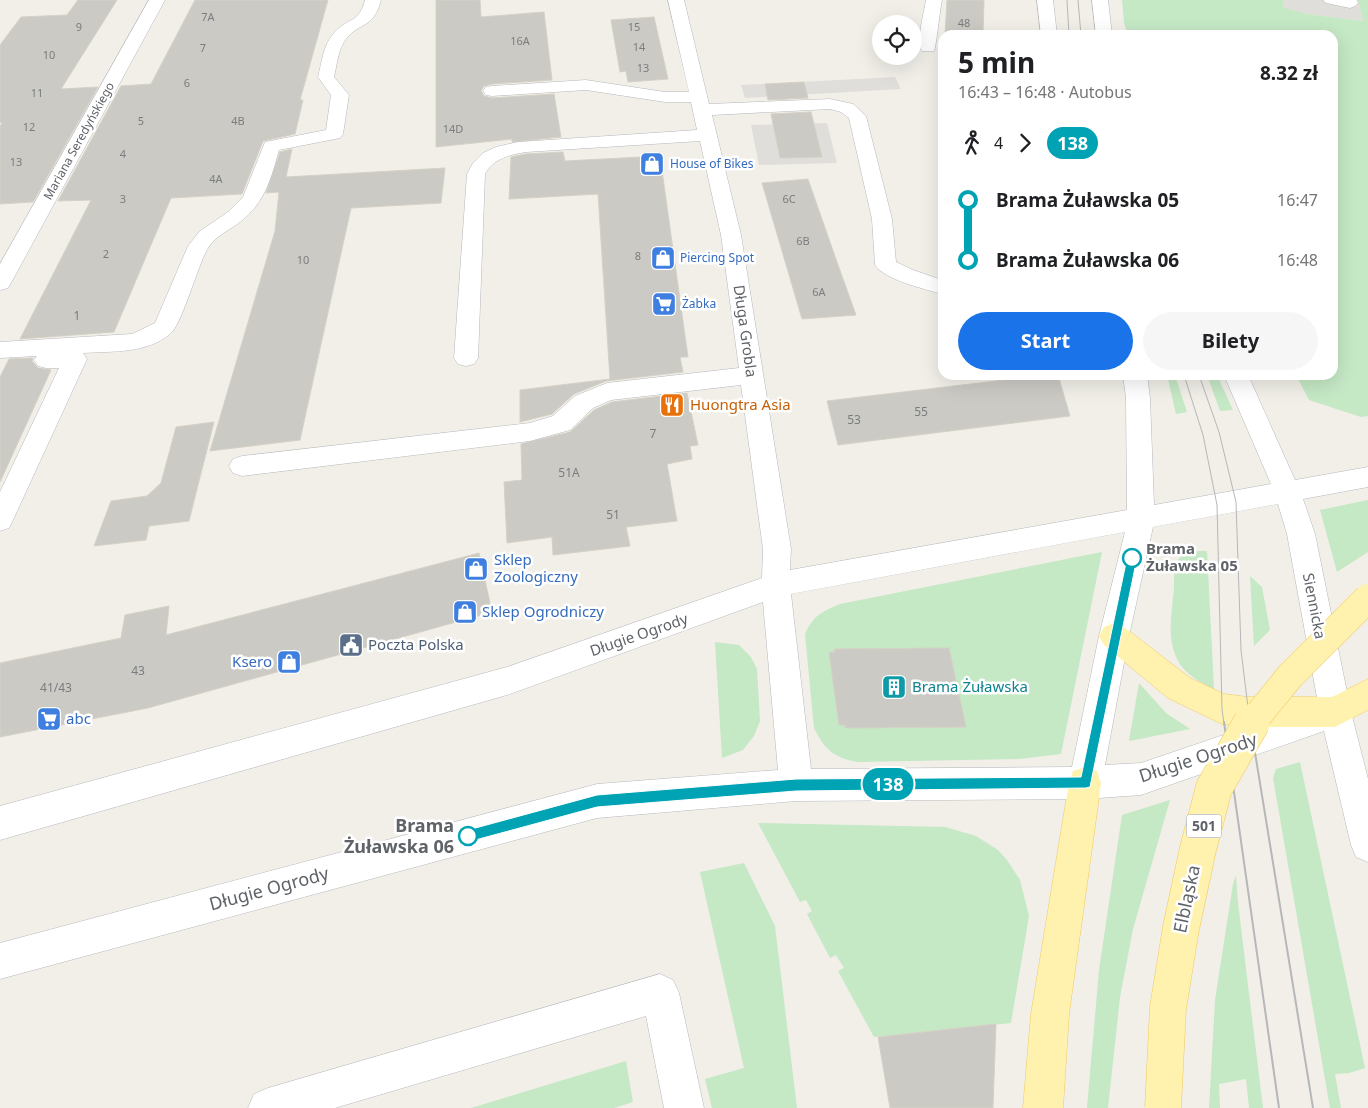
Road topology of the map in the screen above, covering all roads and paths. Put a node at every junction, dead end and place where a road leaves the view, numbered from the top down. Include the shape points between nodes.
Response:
1 (158, 0) edge
2 (373, 0) edge
3 (676, 0) edge
4 (934, 0) edge
5 (1045, 0) edge
6 (1100, 0) edge
7 (1331, 0) edge
8 (1349, 0) edge
9 (1048, 30) edge
10 (1103, 30) edge
11 (928, 48) dead end
12 (492, 91) dead end
13 (701, 103) junction
14 (708, 135) junction
15 (0, 283) edge
16 (938, 285) edge
17 (0, 350) edge
18 (466, 358) dead end
19 (0, 363) edge
20 (752, 376) junction
21 (1136, 380) edge
22 (1238, 380) edge
23 (242, 466) dead end
24 (1368, 477) edge
25 (1287, 492) junction
26 (0, 520) edge
27 (1141, 520) junction
28 (776, 585) junction
29 (1368, 598) edge
30 (1114, 636) junction
31 (1368, 693) edge
32 (1335, 712) junction
33 (1086, 783) junction
34 (796, 785) junction
35 (0, 823) edge
36 (1368, 846) edge
37 (0, 961) edge
38 (268, 1108) edge
39 (684, 1108) edge
40 (1043, 1108) edge
41 (1163, 1108) edge

1 - 15 street, Mariana Seredyńskiego
2 - 17 street via 371,14 335,43 326,77 340,95 334,134 271,146 256,194 250,203 206,234 198,246 164,328 134,342
3 - 13 street, Długa Grobla
4 - 11 street
5 - 9 street
6 - 10 street
7 - 8 street via 1350,3
12 - 13 street via 586,84
13 - 14 street, Długa Grobla
13 - 16 street via 830,104 847,108 858,116 882,219 886,264 905,275
14 - 18 street via 526,146 504,150 486,159 476,174
14 - 20 street, Długa Grobla via 731,235
19 - 26 street via 76,359
20 - 23 street via 607,392 584,402 561,423 530,432
20 - 28 street, Długa Grobla via 778,548
21 - 27 street
22 - 25 street, Siennicka
24 - 25 street
25 - 27 street, Długie Ogrody
25 - 32 street, Siennicka via 1301,534
27 - 28 street, Długie Ogrody
27 - 30 street
28 - 34 street, Długa Grobla
28 - 35 street, Długie Ogrody via 507,680
29 - 41 main road, Elbląska / 501, bridge via 1290,676 1246,728 1214,788 1180,928 1168,1008
30 - 32 main road via 1179,688 1222,709
30 - 33 street
31 - 32 main road
32 - 33 street, Długie Ogrody via 1141,779
32 - 36 street, Siennicka
33 - 34 street, Długie Ogrody
33 - 40 main road via 1050,1014
34 - 37 street, Długie Ogrody via 597,801
38 - 39 street via 660,992

